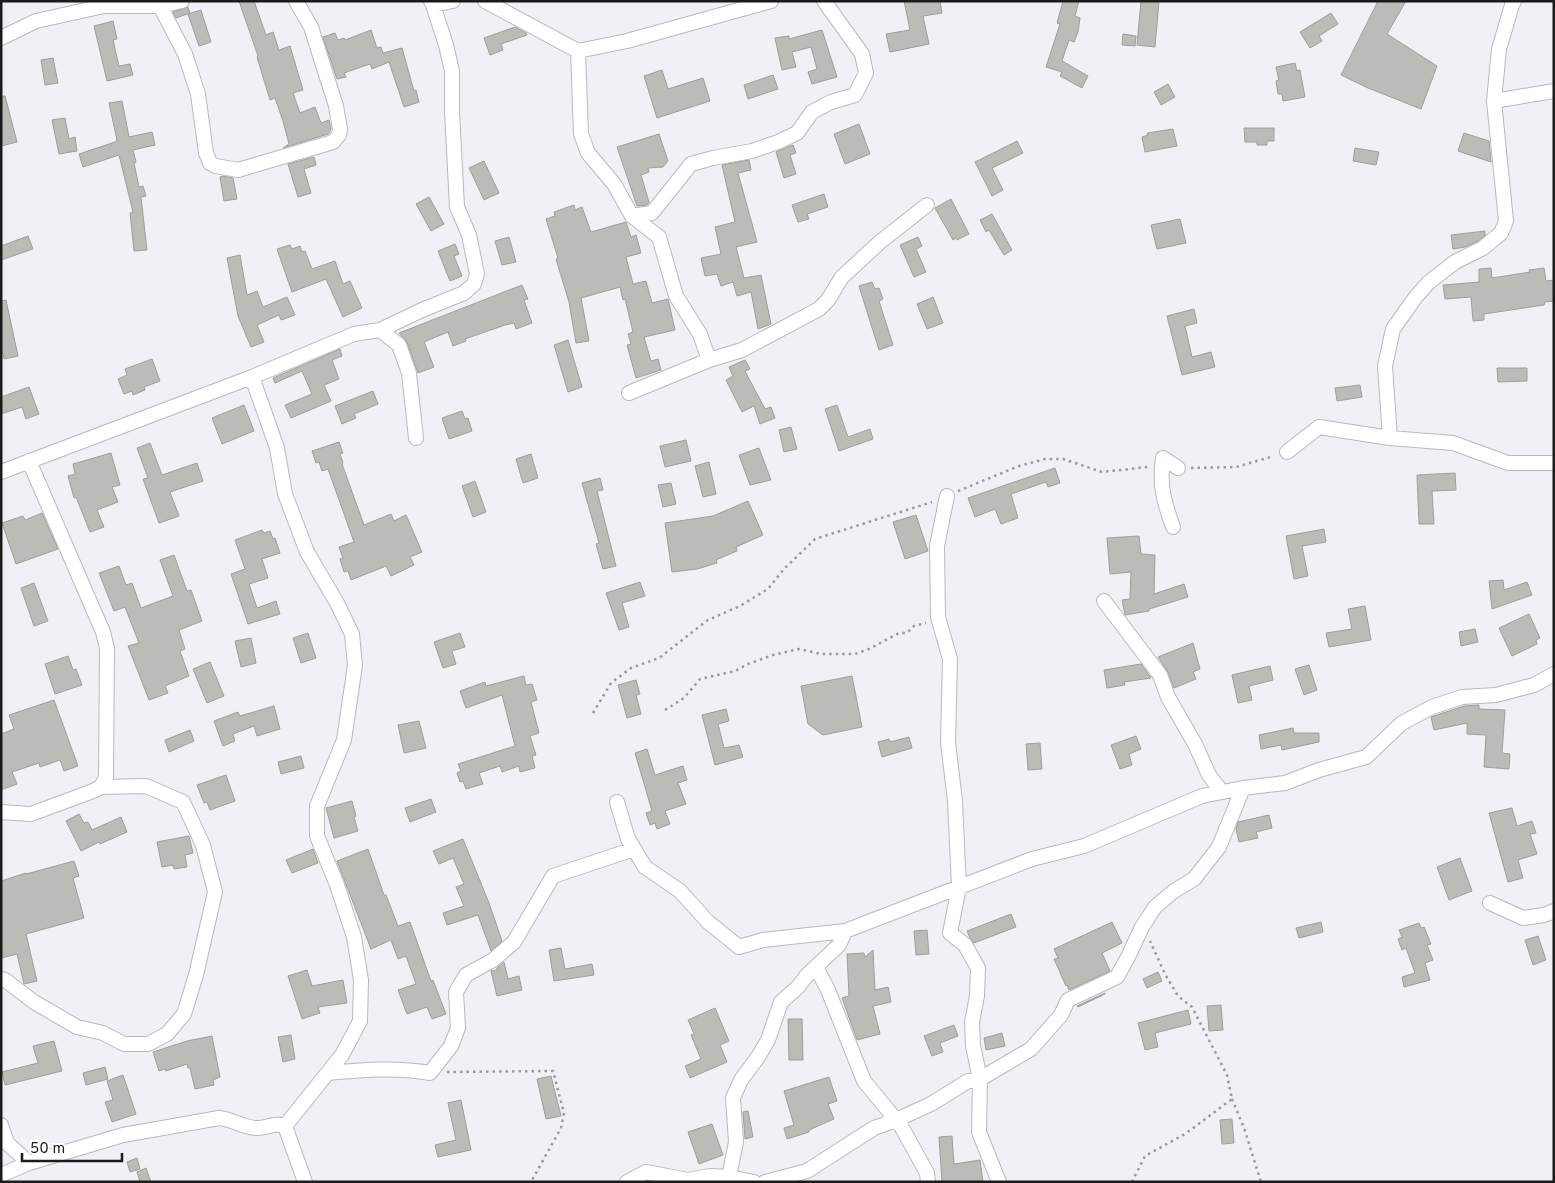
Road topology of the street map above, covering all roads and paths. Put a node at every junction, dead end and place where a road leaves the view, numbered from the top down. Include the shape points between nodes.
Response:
1 (182, 1) edge
2 (296, 1) edge
3 (453, 1) edge
4 (485, 1) edge
5 (771, 1) edge
6 (824, 1) edge
7 (1514, 1) edge
8 (432, 3) edge
9 (160, 6) junction
10 (1, 38) edge
11 (578, 51) junction
12 (1554, 91) edge
13 (1494, 101) junction
14 (927, 205) dead end
15 (632, 216) junction
16 (380, 330) junction
17 (709, 360) junction
18 (252, 377) junction
19 (629, 393) dead end
20 (416, 438) dead end
21 (1390, 438) junction
22 (1287, 452) joint
23 (29, 461) junction
24 (1554, 463) edge
25 (1152, 467) dead end
26 (1178, 468) joint
27 (1, 472) edge
28 (947, 496) junction
29 (1173, 527) dead end
30 (1104, 601) dead end
31 (938, 617) junction
32 (1554, 674) edge
33 (665, 710) dead end
34 (593, 713) dead end
35 (101, 787) junction
36 (1243, 788) junction
37 (1222, 792) junction
38 (617, 802) dead end
39 (1, 812) edge
40 (634, 849) junction
41 (959, 887) junction
42 (1490, 903) dead end
43 (1554, 911) edge
44 (1142, 927) junction
45 (845, 931) junction
46 (816, 967) junction
47 (1, 979) edge
48 (328, 1073) junction
49 (430, 1073) junction
50 (980, 1079) junction
51 (1232, 1099) junction
52 (896, 1120) junction
53 (1, 1125) edge
54 (285, 1126) junction
55 (29, 1163) junction
56 (1, 1175) edge
57 (729, 1180) edge
58 (305, 1182) edge
59 (531, 1182) edge
60 (627, 1182) edge
61 (754, 1182) edge
62 (765, 1182) edge
63 (928, 1182) edge
64 (999, 1182) edge
65 (1132, 1182) edge
66 (1261, 1182) edge

1 - 9 street
2 - 9 street via 311,27 333,97 339,134 334,142 238,170 210,163 198,94 185,54
3 - 8 street
4 - 11 street
5 - 11 street via 627,41
6 - 15 street via 862,54 866,73 855,95 812,112 797,133 778,142 752,152 691,164 652,213
7 - 13 street via 1499,49
8 - 16 street via 452,71 457,207 469,235 477,274 474,284 464,293
9 - 10 street via 104,6 36,21
11 - 15 street via 581,134 588,152 614,184
12 - 13 street
13 - 21 street via 1506,221 1502,233 1483,248 1454,262 1428,283 1394,329 1386,366
14 - 17 street via 842,277 820,309 742,350
15 - 17 street via 659,237 676,296 700,334
16 - 18 street via 354,334
16 - 20 street via 399,344 409,373
17 - 19 street
18 - 23 street
18 - 48 street via 277,448 285,494 307,552 352,634 356,665 344,740 317,806 317,836 354,937 361,980 360,1021
21 - 22 street via 1319,427
21 - 24 street via 1453,443 1508,463
22 - 26 path via 1236,467
23 - 27 street
23 - 35 street via 106,648 106,777
25 - 28 path via 1102,472 1063,459 1045,458
26 - 29 street via 1164,458 1161,474 1163,497
28 - 31 street via 937,546
28 - 34 path via 815,539 768,589 708,620 659,658 632,668 611,683
30 - 37 street via 1160,675 1209,775
31 - 33 path via 855,654 821,654 799,649 700,679 684,698
31 - 41 street via 950,659 948,742 955,801
32 - 36 street via 1534,685 1496,695 1462,697 1432,707 1402,723 1366,757 1285,783
35 - 39 street via 30,814
35 - 47 street via 146,786 183,802 203,844 215,892 184,1014 167,1034 148,1044 124,1044 103,1033 77,1027
36 - 37 street
36 - 44 street via 1226,833 1206,865 1194,879 1156,907
37 - 41 street via 1171,808 1084,846 1032,859
38 - 40 street
40 - 45 street via 645,866 680,891 708,922 739,947 763,940
40 - 49 street via 553,876 514,942 494,960 466,975 456,992 458,1028 451,1046
41 - 45 street
41 - 50 street via 950,933 965,945 978,968 972,1022
42 - 43 street via 1523,918
44 - 50 street via 1116,977 1068,1000 1061,1015 1031,1049
44 - 51 path via 1178,996 1192,1007 1227,1075
45 - 46 street via 838,946
46 - 52 street via 864,1081
46 - 57 street via 781,1002 768,1040 740,1080 732,1098 736,1142
48 - 49 street via 383,1069
48 - 54 street
49 - 59 path via 553,1071 564,1113 561,1128
50 - 52 street via 968,1081 931,1104
50 - 64 street via 979,1132
51 - 65 path via 1185,1134 1145,1156
51 - 66 path
52 - 62 street via 874,1128 807,1171
52 - 63 street via 927,1173
53 - 55 street via 7,1143
54 - 55 street via 250,1128 219,1118 122,1135
54 - 58 street
55 - 56 street
57 - 60 street via 710,1176 688,1180 646,1172
57 - 61 street

